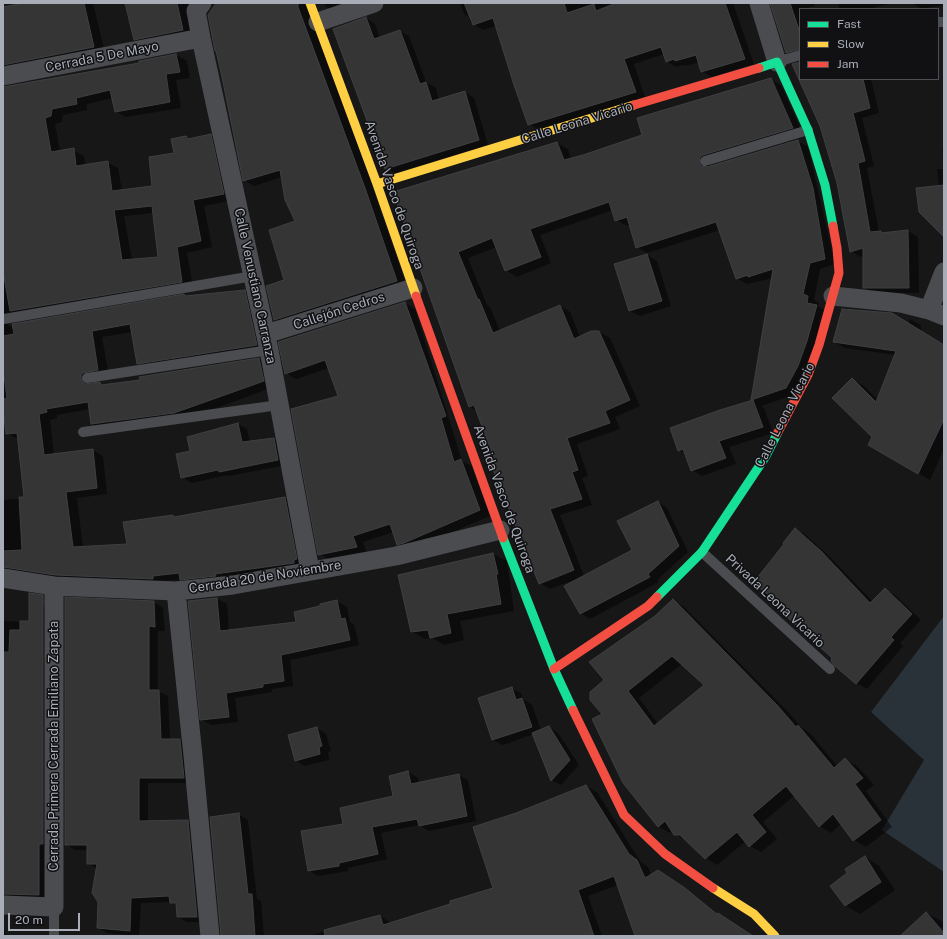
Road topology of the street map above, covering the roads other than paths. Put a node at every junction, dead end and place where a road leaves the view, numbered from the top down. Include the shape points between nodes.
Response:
1 (202, 3) edge
2 (310, 3) edge
3 (374, 3) edge
4 (759, 3) edge
5 (318, 22) junction
6 (201, 38) junction
7 (799, 55) edge
8 (777, 62) junction
9 (3, 76) edge
10 (808, 130) junction
11 (705, 161) dead end
12 (377, 184) junction
13 (944, 272) edge
14 (254, 276) junction
15 (413, 288) junction
16 (833, 296) junction
17 (937, 313) edge
18 (4, 319) dead end
19 (267, 342) junction
20 (87, 378) dead end
21 (279, 405) junction
22 (83, 432) dead end
23 (500, 530) junction
24 (702, 552) junction
25 (310, 571) junction
26 (3, 578) edge
27 (54, 586) junction
28 (176, 591) junction
29 (554, 669) junction
30 (830, 669) dead end
31 (3, 905) edge
32 (54, 907) junction
33 (54, 936) edge
34 (210, 936) edge
35 (775, 936) edge

1 - 6 street, Calle Venustiano Carranza via 196,11
2 - 5 street, Avenida Vasco de Quiroga
3 - 5 street
4 - 8 street, Calle Leona Vicario
5 - 12 street, Avenida Vasco de Quiroga
6 - 9 street, Cerrada 5 De Mayo
6 - 14 street, Calle Venustiano Carranza
7 - 8 lane
8 - 10 street, Calle Leona Vicario
8 - 12 street, Calle Leona Vicario
10 - 11 lane
10 - 16 street, Calle Leona Vicario via 825,185 837,248 839,273
12 - 15 street, Avenida Vasco de Quiroga
13 - 17 street
14 - 18 lane
14 - 19 street, Calle Venustiano Carranza
15 - 19 street, Callejón Cedros
15 - 23 street, Avenida Vasco de Quiroga
16 - 17 street via 901,303
16 - 24 street, Calle Leona Vicario via 808,375 766,456
19 - 20 lane
19 - 21 street, Calle Venustiano Carranza
21 - 22 lane
21 - 25 street, Calle Venustiano Carranza
23 - 25 street, Cerrada 20 de Noviembre via 396,556
23 - 29 street, Avenida Vasco de Quiroga
24 - 29 street, Calle Leona Vicario via 648,606
24 - 30 lane, Privada Leona Vicario
25 - 28 street, Cerrada 20 de Noviembre via 233,585
26 - 27 street, Cerrada 20 de Noviembre
27 - 28 street, Cerrada 20 de Noviembre
27 - 32 street, Cerrada Primera Cerrada Emiliano Zapata
28 - 34 street
29 - 35 street, Avenida Vasco de Quiroga via 624,815 665,854 754,914
31 - 32 street
32 - 33 lane

